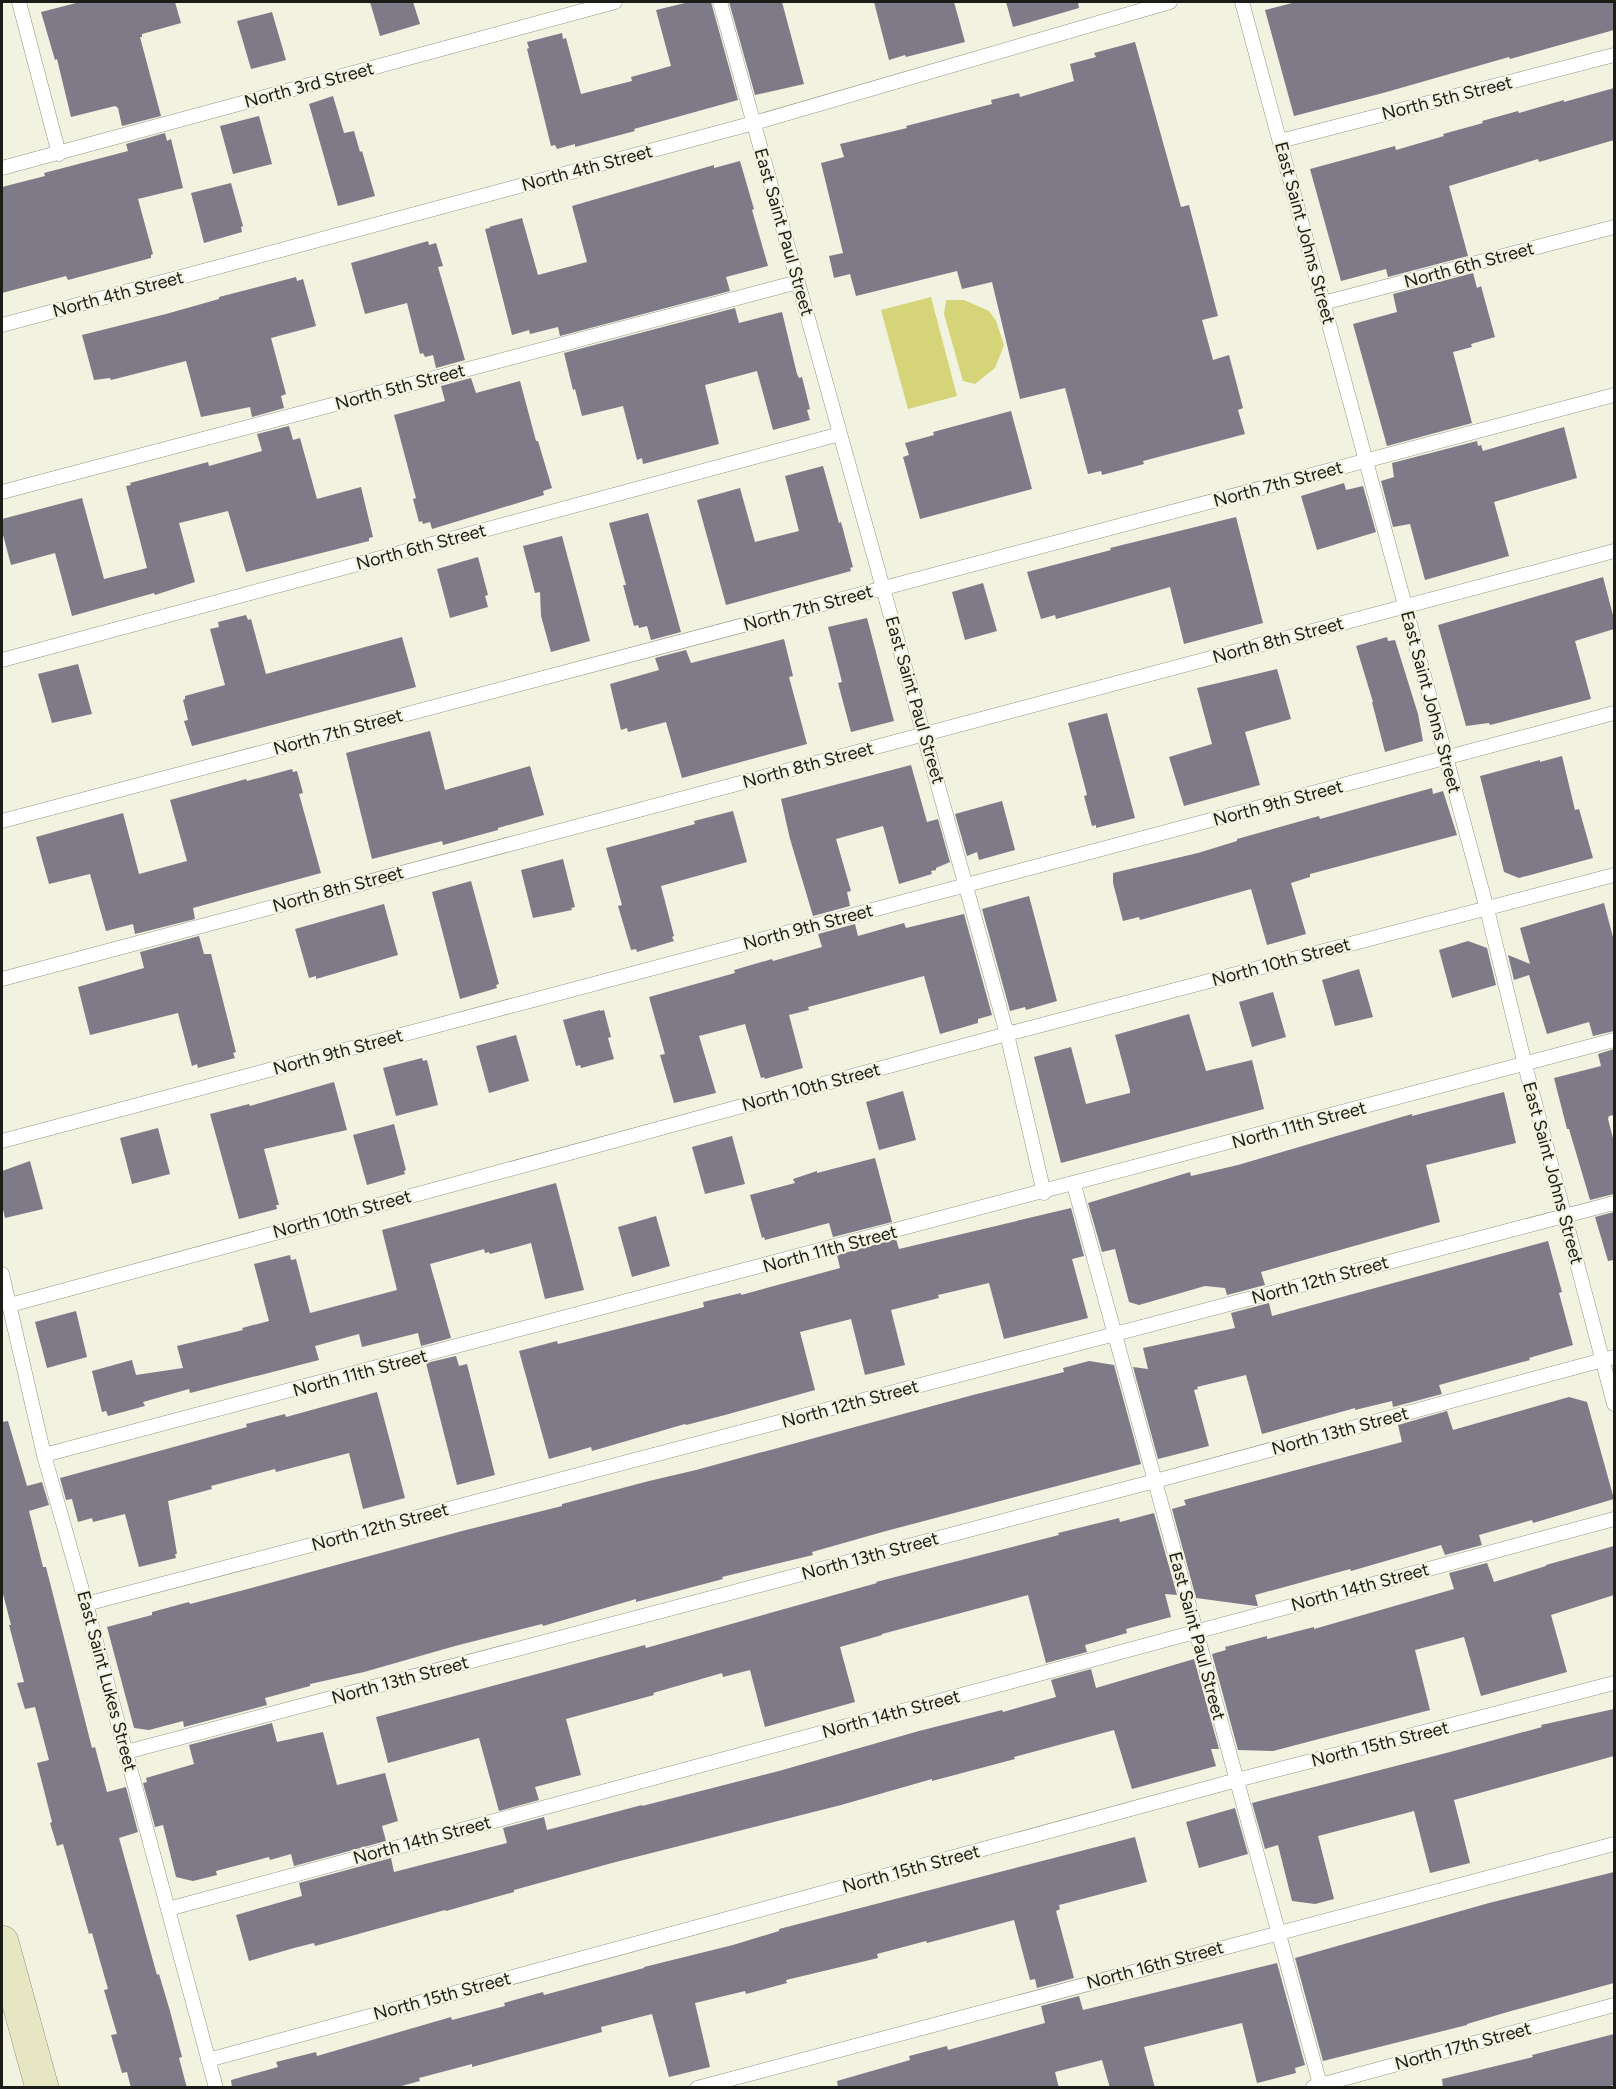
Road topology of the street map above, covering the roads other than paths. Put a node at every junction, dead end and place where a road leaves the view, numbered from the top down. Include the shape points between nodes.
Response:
1 (19, 2) edge
2 (615, 2) edge
3 (720, 2) edge
4 (1170, 2) edge
5 (1242, 2) edge
6 (1614, 55) edge
7 (754, 123) junction
8 (1280, 141) junction
9 (59, 154) junction
10 (2, 168) edge
11 (1614, 227) edge
12 (798, 282) junction
13 (1323, 303) junction
14 (2, 325) edge
15 (1614, 396) edge
16 (840, 434) junction
17 (1366, 461) junction
18 (2, 492) edge
19 (1614, 551) edge
20 (883, 588) junction
21 (1405, 607) junction
22 (2, 660) edge
23 (1614, 713) edge
24 (924, 734) junction
25 (1446, 758) junction
26 (2, 821) edge
27 (1614, 875) edge
28 (966, 885) junction
29 (1487, 909) junction
30 (2, 979) edge
31 (1007, 1034) junction
32 (1614, 1040) edge
33 (1525, 1065) junction
34 (2, 1142) edge
35 (1074, 1185) junction
36 (1044, 1193) junction
37 (1614, 1203) edge
38 (1564, 1216) junction
39 (2, 1274) edge
40 (10, 1305) junction
41 (1115, 1335) junction
42 (1609, 1359) edge
43 (1614, 1404) edge
44 (44, 1455) junction
45 (1155, 1481) junction
46 (1614, 1519) edge
47 (86, 1604) junction
48 (1196, 1631) junction
49 (1614, 1683) edge
50 (126, 1752) junction
51 (1237, 1780) junction
52 (1614, 1844) edge
53 (168, 1909) junction
54 (1278, 1932) junction
55 (2, 1942) edge
56 (1614, 2005) edge
57 (208, 2060) junction
58 (1318, 2087) edge
59 (42, 2088) edge
60 (216, 2088) edge
61 (697, 2088) edge

1 - 9 lane
2 - 9 lane, North 3rd Street
3 - 7 lane, East Saint Paul Street
4 - 7 lane, North 4th Street
5 - 8 lane, East Saint Johns Street
6 - 8 lane, North 5th Street
7 - 12 lane, East Saint Paul Street
7 - 14 lane, North 4th Street
8 - 13 lane, East Saint Johns Street
9 - 10 lane, North 3rd Street
11 - 13 lane, North 6th Street
12 - 16 lane, East Saint Paul Street
12 - 18 lane, North 5th Street
13 - 17 lane, East Saint Johns Street
15 - 17 lane, North 7th Street
16 - 20 lane, East Saint Paul Street
16 - 22 lane, North 6th Street
17 - 20 lane, North 7th Street
17 - 21 lane, East Saint Johns Street
19 - 21 lane, North 8th Street
20 - 24 lane, East Saint Paul Street
20 - 26 lane, North 7th Street
21 - 24 lane, North 8th Street
21 - 25 lane, East Saint Johns Street
23 - 25 lane, North 9th Street
24 - 28 lane, East Saint Paul Street
24 - 30 lane, North 8th Street
25 - 28 lane, North 9th Street
25 - 29 lane, East Saint Johns Street
27 - 29 lane, North 10th Street
28 - 31 lane, East Saint Paul Street
28 - 34 lane, North 9th Street
29 - 31 lane, North 10th Street
29 - 33 lane, East Saint Johns Street
31 - 36 lane, East Saint Paul Street
31 - 40 lane, North 10th Street
32 - 33 lane, North 11th Street
33 - 35 lane, North 11th Street
33 - 38 lane, East Saint Johns Street
35 - 36 lane, North 11th Street
35 - 41 lane, East Saint Paul Street
36 - 44 lane, North 11th Street
37 - 38 lane, North 12th Street
38 - 41 lane, North 12th Street
38 - 42 lane, East Saint Johns Street
39 - 40 lane, East Saint Lukes Street
40 - 44 lane, East Saint Lukes Street
41 - 45 lane, East Saint Paul Street
41 - 47 lane, North 12th Street
42 - 43 lane, East Saint Johns Street
42 - 45 lane, North 13th Street
44 - 47 lane, East Saint Lukes Street
45 - 48 lane, East Saint Paul Street
45 - 50 lane, North 13th Street
46 - 48 lane, North 14th Street
47 - 50 lane, East Saint Lukes Street
48 - 51 lane, East Saint Paul Street
48 - 53 lane, North 14th Street
49 - 51 lane, North 15th Street
50 - 53 lane, East Saint Lukes Street
51 - 54 lane, East Saint Paul Street
51 - 57 lane, North 15th Street
52 - 54 lane, North 16th Street
53 - 57 lane, East Saint Lukes Street
54 - 58 lane, East Saint Paul Street
54 - 61 lane, North 16th Street
55 - 59 main road
56 - 58 lane, North 17th Street
57 - 60 lane, East Saint Lukes Street

